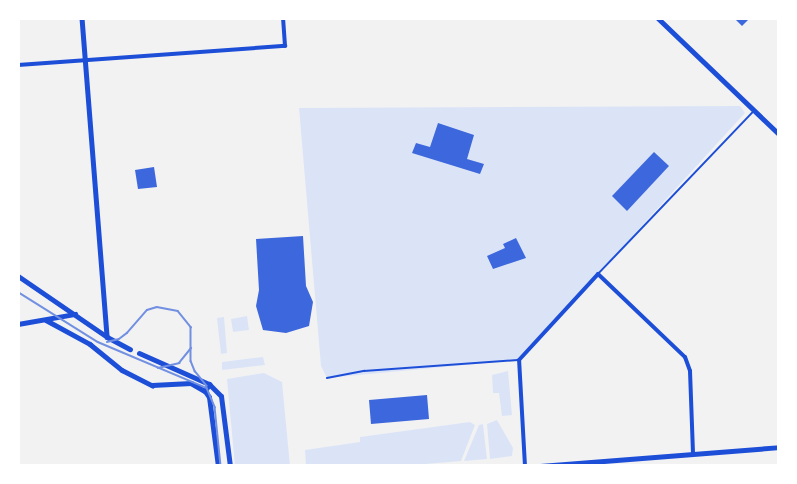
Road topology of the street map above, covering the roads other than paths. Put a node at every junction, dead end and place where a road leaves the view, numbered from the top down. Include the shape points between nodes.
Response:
1 (82, 18) edge
2 (283, 18) edge
3 (658, 18) edge
4 (86, 60) junction
5 (18, 65) edge
6 (754, 111) junction
7 (778, 132) edge
8 (598, 274) junction
9 (18, 276) edge
10 (75, 314) junction
11 (46, 320) junction
12 (18, 324) edge
13 (107, 338) junction
14 (130, 349) dead end
15 (139, 353) dead end
16 (519, 360) junction
17 (327, 378) dead end
18 (209, 384) junction
19 (205, 391) junction
20 (779, 447) edge
21 (693, 454) junction
22 (218, 466) edge
23 (230, 466) edge
24 (525, 466) edge
25 (540, 466) edge

1 - 4 street
2 - 4 street via 285,45
3 - 6 street
4 - 5 street
4 - 13 street
6 - 7 street
6 - 8 lane
8 - 16 street
8 - 21 street via 685,357 690,371
9 - 10 main road
10 - 11 street
10 - 13 main road
11 - 12 street
11 - 19 street via 152,385 191,383
13 - 14 main road
15 - 18 main road
16 - 17 lane via 364,371
16 - 24 street
18 - 19 main road
18 - 23 main road via 221,396
19 - 22 main road
20 - 21 street
21 - 25 street

